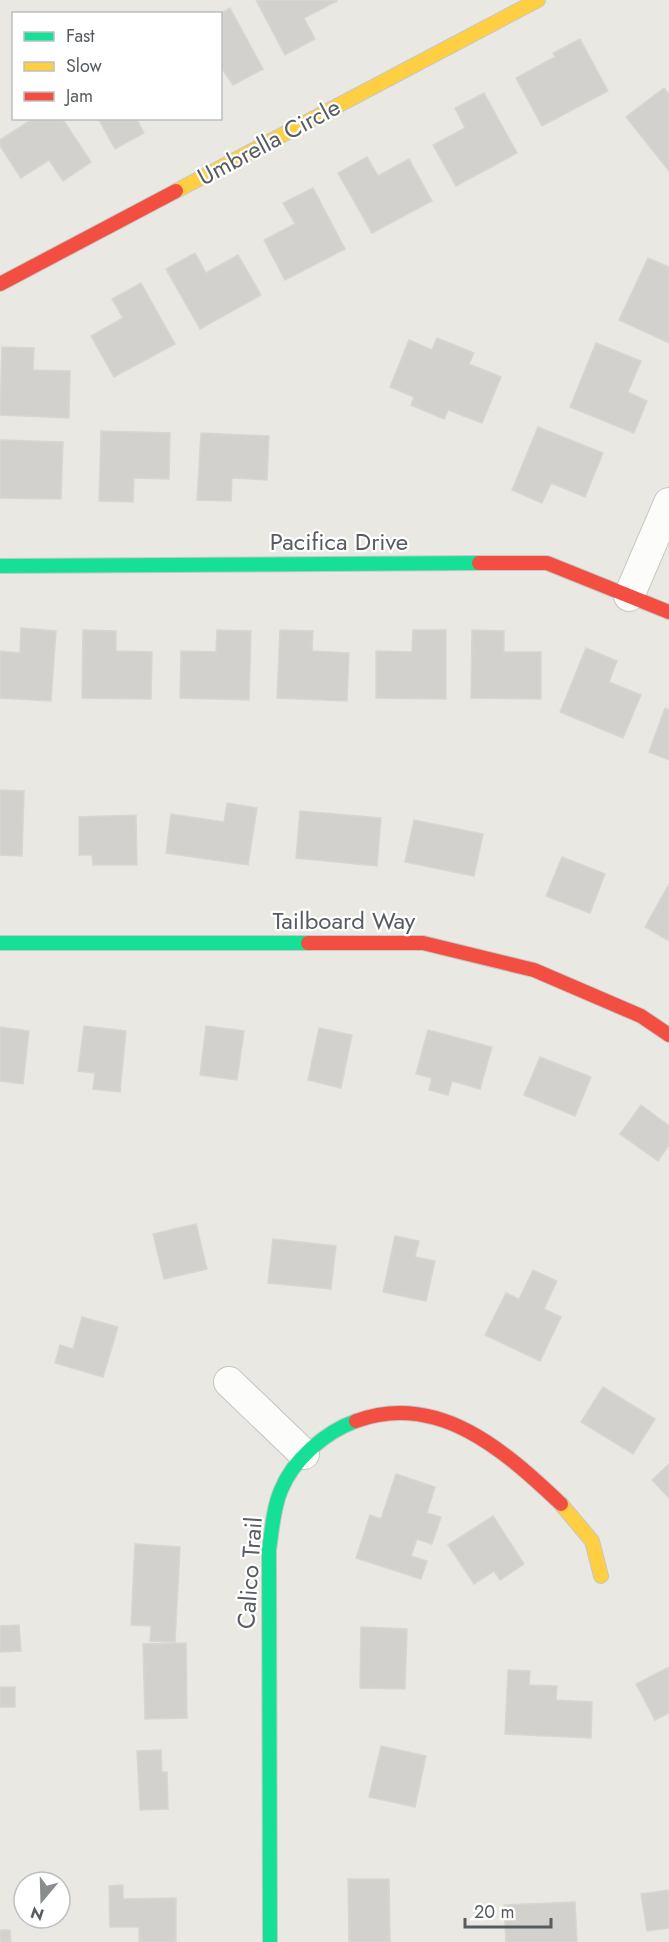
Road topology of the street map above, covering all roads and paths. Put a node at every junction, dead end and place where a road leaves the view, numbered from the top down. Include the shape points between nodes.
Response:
1 (538, 0) edge
2 (0, 284) edge
3 (669, 502) edge
4 (0, 566) edge
5 (630, 596) junction
6 (669, 612) edge
7 (0, 943) edge
8 (669, 1035) edge
9 (229, 1382) dead end
10 (304, 1454) junction
11 (601, 1576) dead end
12 (270, 1942) edge

1 - 2 street, Umbrella Circle
3 - 5 street
4 - 5 street, Pacifica Drive via 548,563
5 - 6 street, Pacifica Drive
7 - 8 street, Tailboard Way via 423,944 534,970 641,1016
9 - 10 street
10 - 11 street, Calico Trail via 341,1426 384,1412 421,1411 460,1425 499,1450 543,1487 591,1539
10 - 12 street, Calico Trail via 279,1494 269,1550

